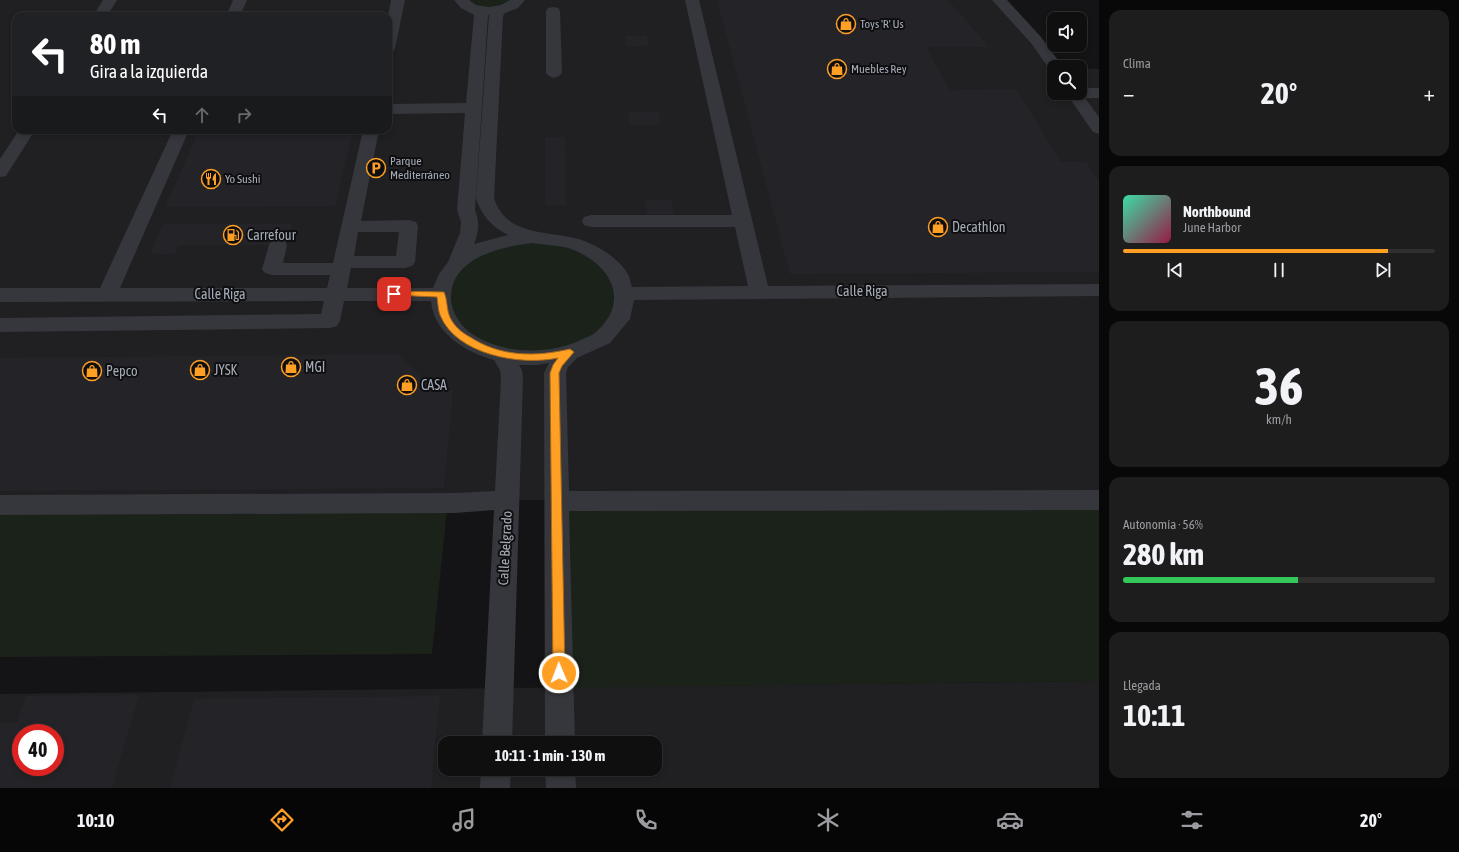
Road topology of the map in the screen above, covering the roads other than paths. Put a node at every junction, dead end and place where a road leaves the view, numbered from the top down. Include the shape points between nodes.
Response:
1 (110, 0) edge
2 (240, 0) edge
3 (398, 0) edge
4 (461, 0) edge
5 (518, 0) edge
6 (692, 0) edge
7 (1000, 0) edge
8 (476, 9) junction
9 (499, 10) junction
10 (553, 11) dead end
11 (102, 12) edge
12 (234, 12) edge
13 (392, 29) edge
14 (1050, 60) edge
15 (554, 73) dead end
16 (1087, 93) edge
17 (1099, 93) edge
18 (1079, 100) edge
19 (474, 108) junction
20 (392, 109) edge
21 (1099, 129) edge
22 (24, 134) edge
23 (179, 134) edge
24 (369, 134) edge
25 (0, 172) edge
26 (591, 221) dead end
27 (743, 221) junction
28 (350, 227) junction
29 (532, 237) junction
30 (278, 245) dead end
31 (457, 264) junction
32 (341, 265) junction
33 (1099, 290) edge
34 (759, 292) junction
35 (335, 294) junction
36 (441, 294) junction
37 (626, 294) junction
38 (0, 295) edge
39 (107, 295) junction
40 (0, 325) edge
41 (570, 352) junction
42 (502, 355) junction
43 (507, 500) junction
44 (1099, 500) edge
45 (556, 501) junction
46 (0, 505) edge
47 (497, 736) edge
48 (560, 736) edge
49 (496, 776) edge
50 (560, 776) edge
51 (495, 788) edge
52 (560, 788) edge

1 - 11 street
2 - 12 street
3 - 13 street
4 - 8 street via 466,6
5 - 9 street via 511,6
6 - 27 street
7 - 14 street via 1036,40
8 - 9 street
8 - 19 street via 481,17
9 - 29 street via 496,16 485,198 488,207 501,223
10 - 15 street
16 - 17 street
18 - 21 street
19 - 20 street
19 - 31 street via 466,210 470,227
22 - 25 street
23 - 39 street
24 - 28 street
26 - 27 street
27 - 34 street
28 - 32 street
28 - 32 street via 409,226 405,262
29 - 31 street via 512,239 481,248
29 - 37 street via 575,243 600,255 618,273
30 - 32 street via 272,269
31 - 36 street via 449,274
32 - 35 street
33 - 34 street, Calle Riga
34 - 37 street, Calle Riga
35 - 36 street, Calle Riga
35 - 39 street, Calle Riga
35 - 40 street via 330,321
36 - 42 street via 444,314 457,333 480,347
37 - 41 street via 622,314 616,324 596,342
38 - 39 street, Calle Riga
41 - 42 street via 538,358
41 - 45 street via 557,365 555,373
42 - 43 street, Calle Belgrado via 511,370 512,379
43 - 46 street via 455,503
43 - 47 street, Calle Belgrado
44 - 45 street
45 - 48 street
49 - 51 street
50 - 52 street

